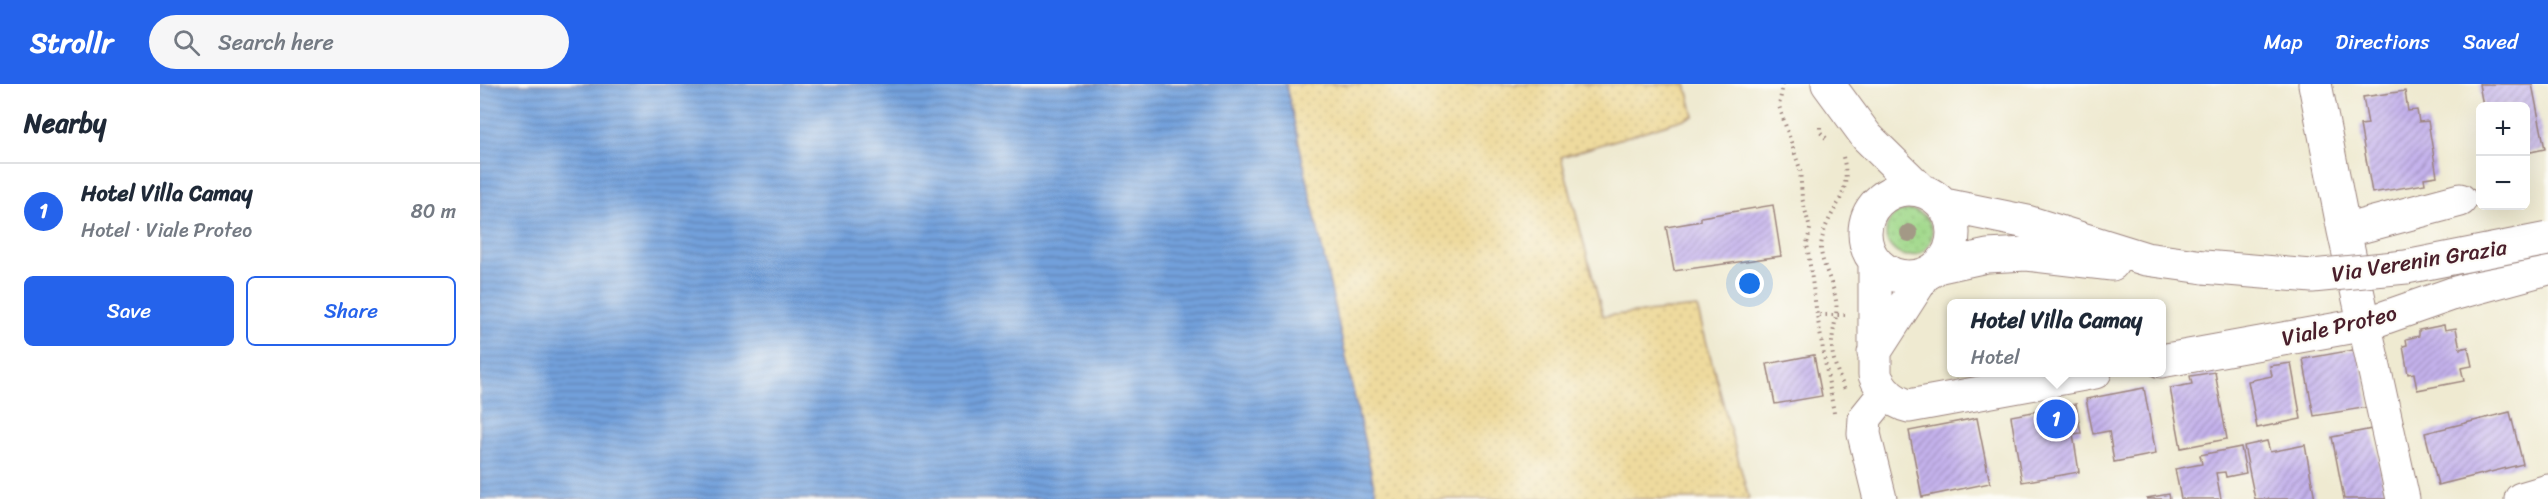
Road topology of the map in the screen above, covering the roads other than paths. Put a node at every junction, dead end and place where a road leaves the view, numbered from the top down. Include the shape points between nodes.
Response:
1 (1828, 84) edge
2 (2315, 84) edge
3 (1932, 197) junction
4 (2460, 200) dead end
5 (2344, 231) junction
6 (2548, 239) edge
7 (2146, 259) junction
8 (1875, 261) junction
9 (2548, 268) edge
10 (1931, 271) junction
11 (2366, 324) junction
12 (1874, 353) junction
13 (2166, 360) edge
14 (2068, 377) edge
15 (1886, 392) junction
16 (2548, 491) edge
17 (1880, 499) edge
18 (2403, 499) edge
19 (2521, 499) edge

1 - 3 street via 1868,137
2 - 5 street
3 - 7 street, Via Verenin Grazia
3 - 8 street via 1893,191 1881,198 1866,221 1868,249
3 - 10 street via 1954,231 1947,257
4 - 5 street
5 - 11 street
6 - 7 street, Via Verenin Grazia, bridge via 2406,267 2312,276
7 - 10 street, Via Verenin Grazia via 2124,265 2027,254 1987,256
8 - 10 street via 1898,276
8 - 12 street
9 - 11 street, Viale Proteo via 2452,294
10 - 12 street
11 - 13 street, Viale Proteo
11 - 18 street
12 - 15 street via 1875,375
14 - 15 street via 1909,406 1899,404
15 - 17 street via 1865,418 1864,434
16 - 19 street

